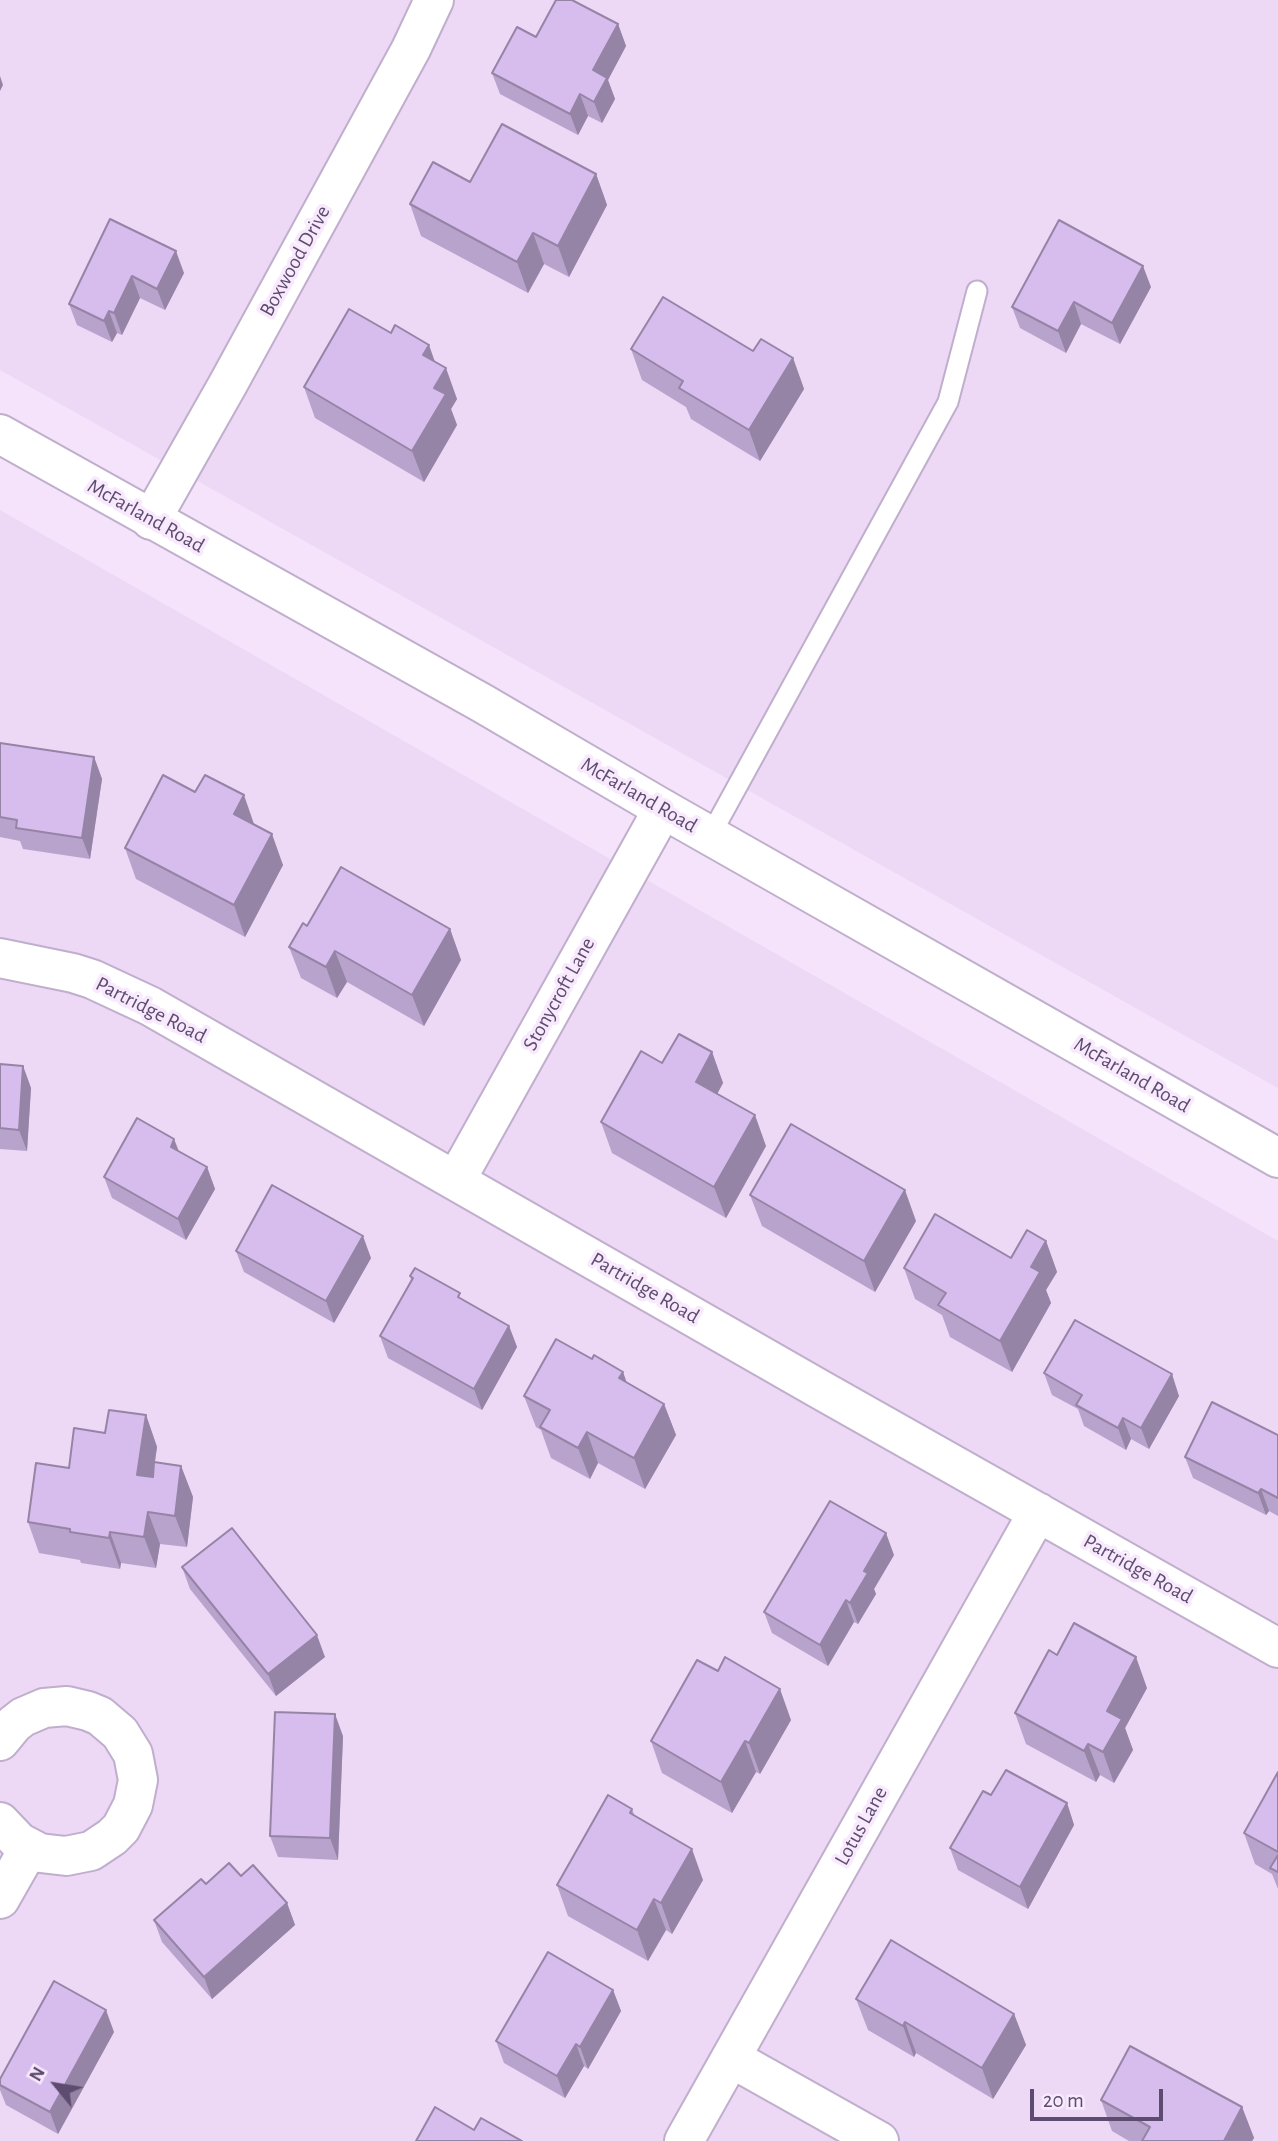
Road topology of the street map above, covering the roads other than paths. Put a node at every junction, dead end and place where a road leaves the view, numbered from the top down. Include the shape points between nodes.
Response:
1 (434, 0) edge
2 (977, 291) dead end
3 (0, 434) edge
4 (151, 520) junction
5 (663, 809) junction
6 (710, 836) junction
7 (0, 958) edge
8 (1278, 1158) edge
9 (456, 1180) junction
10 (1038, 1513) junction
11 (1278, 1648) edge
12 (0, 1741) edge
13 (0, 1822) edge
14 (29, 1848) junction
15 (0, 1899) edge
16 (732, 2058) junction
17 (684, 2141) edge
18 (878, 2141) edge

1 - 4 street, Boxwood Drive
2 - 6 lane via 948,402
3 - 4 street, McFarland Road
4 - 5 street, McFarland Road
5 - 6 street, McFarland Road
5 - 9 street, Stonycroft Lane
6 - 8 street, McFarland Road
7 - 9 street, Partridge Road via 73,973 132,997
9 - 10 street, Partridge Road
10 - 11 street, Partridge Road
10 - 16 street, Lotus Lane
12 - 14 street via 33,1712 66,1706 88,1711 111,1724 133,1755 138,1780 134,1805 113,1837 91,1851 66,1856
13 - 14 street
14 - 15 street
16 - 17 street, Lotus Lane
16 - 18 street

